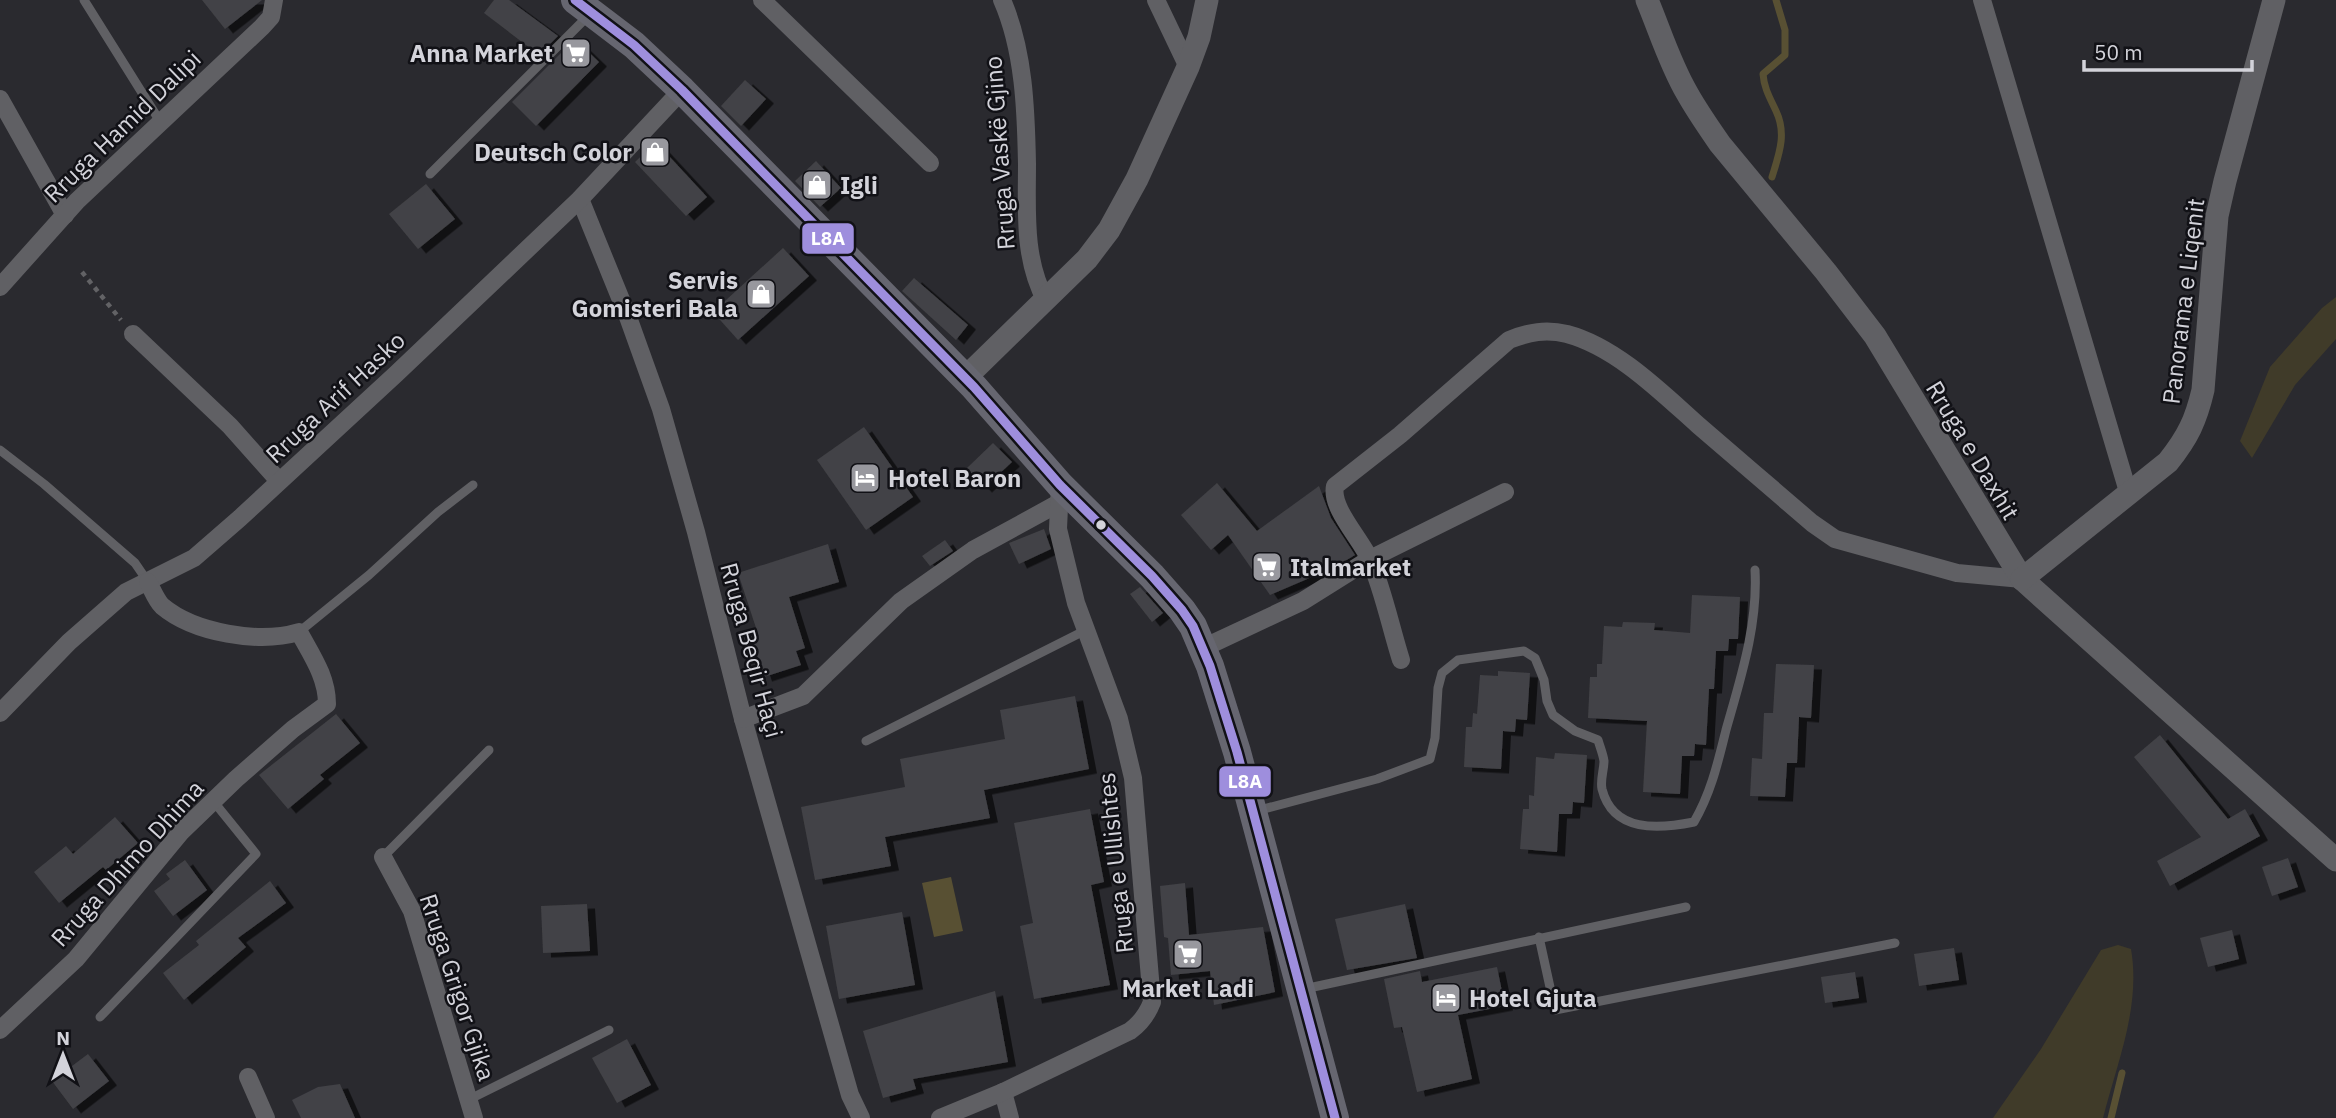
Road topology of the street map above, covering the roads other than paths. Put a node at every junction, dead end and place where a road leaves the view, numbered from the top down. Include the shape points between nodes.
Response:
1 (84, 0) edge
2 (274, 0) edge
3 (762, 0) edge
4 (1002, 0) edge
5 (1156, 0) edge
6 (1207, 0) edge
7 (1647, 0) edge
8 (1982, 0) edge
9 (2274, 0) edge
10 (584, 6) edge
11 (1188, 67) junction
12 (682, 90) junction
13 (0, 99) edge
14 (161, 124) junction
15 (930, 163) dead end
16 (430, 174) dead end
17 (580, 199) junction
18 (65, 215) junction
19 (0, 287) edge
20 (1046, 301) junction
21 (133, 334) road end
22 (965, 378) junction
23 (0, 450) edge
24 (279, 481) junction
25 (473, 485) dead end
26 (1505, 492) dead end
27 (1060, 494) junction
28 (2129, 495) junction
29 (1370, 559) junction
30 (1755, 570) dead end
31 (2022, 579) junction
32 (149, 582) junction
33 (1086, 630) junction
34 (299, 632) junction
35 (1203, 648) junction
36 (1401, 660) dead end
37 (1, 709) edge
38 (743, 719) junction
39 (866, 741) dead end
40 (489, 750) dead end
41 (214, 802) junction
42 (1253, 812) junction
43 (383, 857) joint
44 (2336, 860) edge
45 (1686, 907) dead end
46 (1539, 937) junction
47 (1895, 943) dead end
48 (1300, 990) junction
49 (100, 1017) dead end
50 (0, 1030) edge
51 (609, 1030) dead end
52 (248, 1077) dead end
53 (1003, 1092) junction
54 (468, 1100) junction
55 (266, 1118) edge
56 (474, 1118) edge
57 (860, 1118) edge
58 (940, 1118) edge
59 (1010, 1118) edge
60 (1335, 1118) edge

1 - 14 lane
2 - 14 street, Rruga Hamid Dalipi via 271,17 262,27
3 - 15 street
4 - 20 street, Rruga Vaskë Gjino via 1018,52 1031,260
5 - 11 street
6 - 11 street
7 - 31 street, Rruga e Daxhit via 1701,117 1875,336
8 - 28 street
9 - 28 street, Panorama e Liqenit via 2217,216 2197,416 2168,462
10 - 12 main road
10 - 16 lane
11 - 20 street via 1109,230
12 - 17 street, Rruga Arif Hasko
12 - 22 main road
13 - 18 street
14 - 18 street, Rruga Hamid Dalipi
17 - 24 street, Rruga Arif Hasko
17 - 38 street, Rruga Beqir Haçi via 661,409
18 - 19 street, Rruga Hamid Dalipi
20 - 22 street
21 - 24 street via 230,426
22 - 27 main road
23 - 32 lane via 135,564
24 - 32 street, Rruga Arif Hasko via 194,558
25 - 34 lane
26 - 29 street
27 - 33 street, Rruga e Ullishtes via 1058,529
27 - 35 main road via 1172,597
27 - 38 street via 901,601 803,696
28 - 31 street, Panorama e Liqenit
29 - 31 street via 1338,506 1335,486 1509,340 1547,331 1586,341 1638,372 1835,539 1957,573
29 - 35 street via 1303,601
29 - 36 street
30 - 42 lane via 1757,600 1746,658 1707,800 1694,822 1669,827 1634,824 1615,814 1601,788 1604,761 1598,740 1553,715 1535,658 1524,651 1458,660 1442,673 1430,759 1377,779
31 - 44 street, Rruga e Daxhit
32 - 34 street via 161,604 187,621 233,635
32 - 37 street, Rruga Arif Hasko via 126,592
33 - 39 lane
33 - 53 street, Rruga e Ullishtes via 1119,719 1133,778 1152,1002 1130,1031
34 - 41 street, Rruga Dhimo Dhima via 322,673 327,704 245,770
35 - 42 main road
38 - 57 street, Rruga Beqir Haçi
40 - 43 lane, Rruga Grigor Gjika
41 - 49 lane via 256,854
41 - 50 street, Rruga Dhimo Dhima via 181,832 76,959
42 - 48 main road
43 - 54 street, Rruga Grigor Gjika via 412,911
45 - 46 lane
46 - 47 lane via 1555,1010
46 - 48 lane
48 - 60 main road
51 - 54 lane
52 - 55 street
53 - 58 street, Rruga e Ullishtes
53 - 59 street
54 - 56 street, Rruga Grigor Gjika

